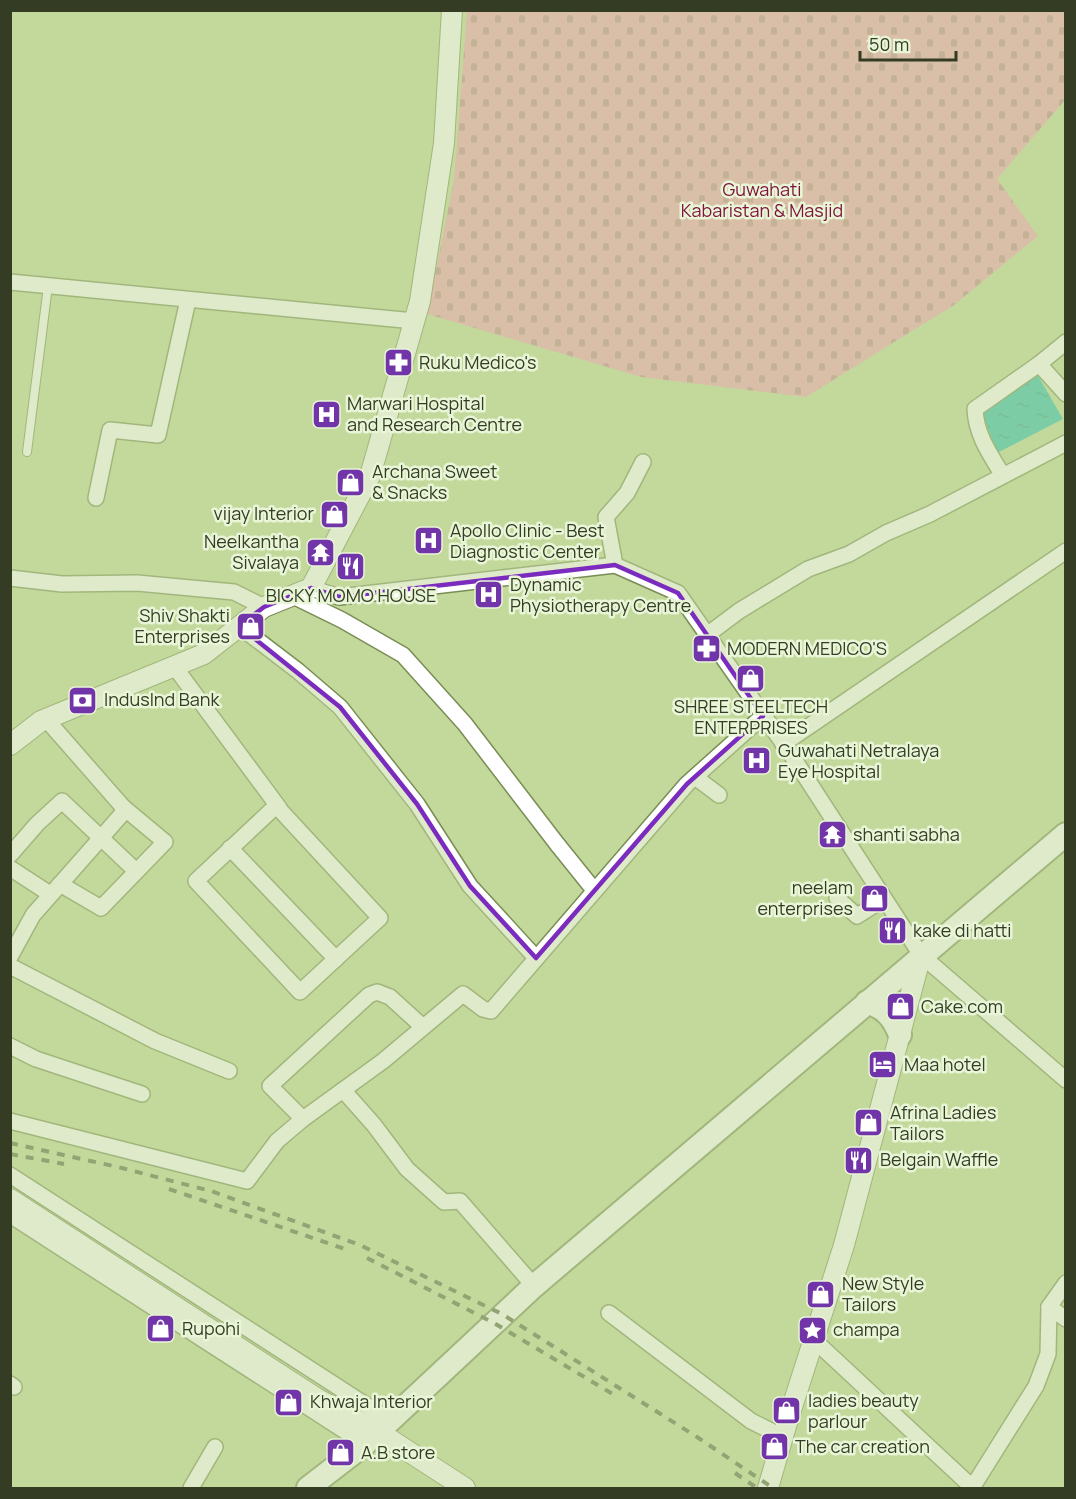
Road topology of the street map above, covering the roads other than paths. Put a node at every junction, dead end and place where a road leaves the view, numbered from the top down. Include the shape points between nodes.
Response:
1 (452, 10) edge
2 (10, 282) edge
3 (48, 286) junction
4 (188, 300) junction
5 (414, 321) junction
6 (1065, 342) edge
7 (1039, 364) junction
8 (1065, 394) edge
9 (1065, 442) edge
10 (27, 452) dead end
11 (643, 462) dead end
12 (1002, 474) junction
13 (96, 498) dead end
14 (1065, 551) edge
15 (615, 565) junction
16 (10, 578) edge
17 (311, 588) junction
18 (293, 596) junction
19 (264, 607) junction
20 (239, 626) junction
21 (707, 635) junction
22 (174, 666) junction
23 (764, 716) junction
24 (46, 719) junction
25 (783, 744) junction
26 (10, 745) edge
27 (695, 777) junction
28 (719, 795) dead end
29 (277, 805) junction
30 (123, 807) junction
31 (1065, 834) edge
32 (101, 837) junction
33 (230, 848) junction
34 (10, 855) edge
35 (10, 868) edge
36 (136, 871) junction
37 (55, 889) junction
38 (594, 890) junction
39 (837, 898) dead end
40 (884, 899) junction
41 (921, 956) junction
42 (10, 957) edge
43 (536, 958) junction
44 (336, 959) junction
45 (10, 966) edge
46 (867, 1002) junction
47 (423, 1027) junction
48 (900, 1035) junction
49 (10, 1046) edge
50 (229, 1071) dead end
51 (1065, 1080) edge
52 (343, 1090) junction
53 (142, 1094) dead end
54 (303, 1119) junction
55 (10, 1121) edge
56 (10, 1175) edge
57 (10, 1199) edge
58 (10, 1215) edge
59 (1065, 1283) edge
60 (534, 1286) junction
61 (1049, 1307) junction
62 (609, 1313) dead end
63 (1065, 1319) edge
64 (814, 1340) junction
65 (377, 1432) junction
66 (783, 1437) junction
67 (215, 1447) dead end
68 (191, 1488) edge
69 (308, 1488) edge
70 (465, 1488) edge
71 (768, 1488) edge
72 (972, 1488) edge

1 - 5 street via 444,143
2 - 3 street
3 - 4 street
3 - 10 lane
4 - 5 street
4 - 13 street via 158,435 110,429
5 - 17 street via 370,476
6 - 7 street
7 - 8 street
7 - 12 street via 975,409 975,423 984,446
9 - 12 street
11 - 15 street via 627,493 606,517
12 - 21 street via 849,554 808,569
14 - 25 street
15 - 17 street via 339,597
15 - 21 street via 678,593
16 - 19 street via 234,592
17 - 18 street
18 - 19 street
18 - 38 street via 403,655 465,724
19 - 20 street
20 - 22 street via 204,654
20 - 43 street via 340,707 417,804 470,886
21 - 23 street
22 - 24 street
22 - 29 street
23 - 25 street
23 - 27 street
24 - 26 street
24 - 30 street
25 - 40 street
27 - 28 street
27 - 38 street
29 - 33 street
29 - 44 street via 380,918
30 - 32 street via 122,814
30 - 36 street via 165,842
31 - 41 main road
32 - 34 street via 62,801
32 - 36 street
32 - 37 street
33 - 44 street
33 - 44 street via 196,881 300,992
35 - 37 street
36 - 37 street via 101,908
37 - 42 street via 33,915
38 - 43 street
39 - 40 street via 857,916
40 - 41 street
41 - 46 main road
41 - 48 street
41 - 51 street
43 - 47 street via 491,1011 463,994
45 - 50 street via 155,1041
46 - 48 main road via 880,1006 891,1016
46 - 60 main road
47 - 52 street
47 - 54 street via 390,997 377,992 369,995 270,1086
48 - 64 street via 844,1245
49 - 53 street via 36,1059
52 - 54 street
52 - 60 street via 407,1169 444,1202 460,1201
54 - 55 street via 277,1141 247,1181
56 - 65 street
57 - 65 street via 316,1398
58 - 65 street
59 - 61 street
60 - 65 main road
61 - 63 street
61 - 72 street via 1048,1354 1036,1386
62 - 66 street via 751,1421
64 - 66 street
64 - 72 street
65 - 69 main road
65 - 70 street
66 - 71 street
67 - 68 street

